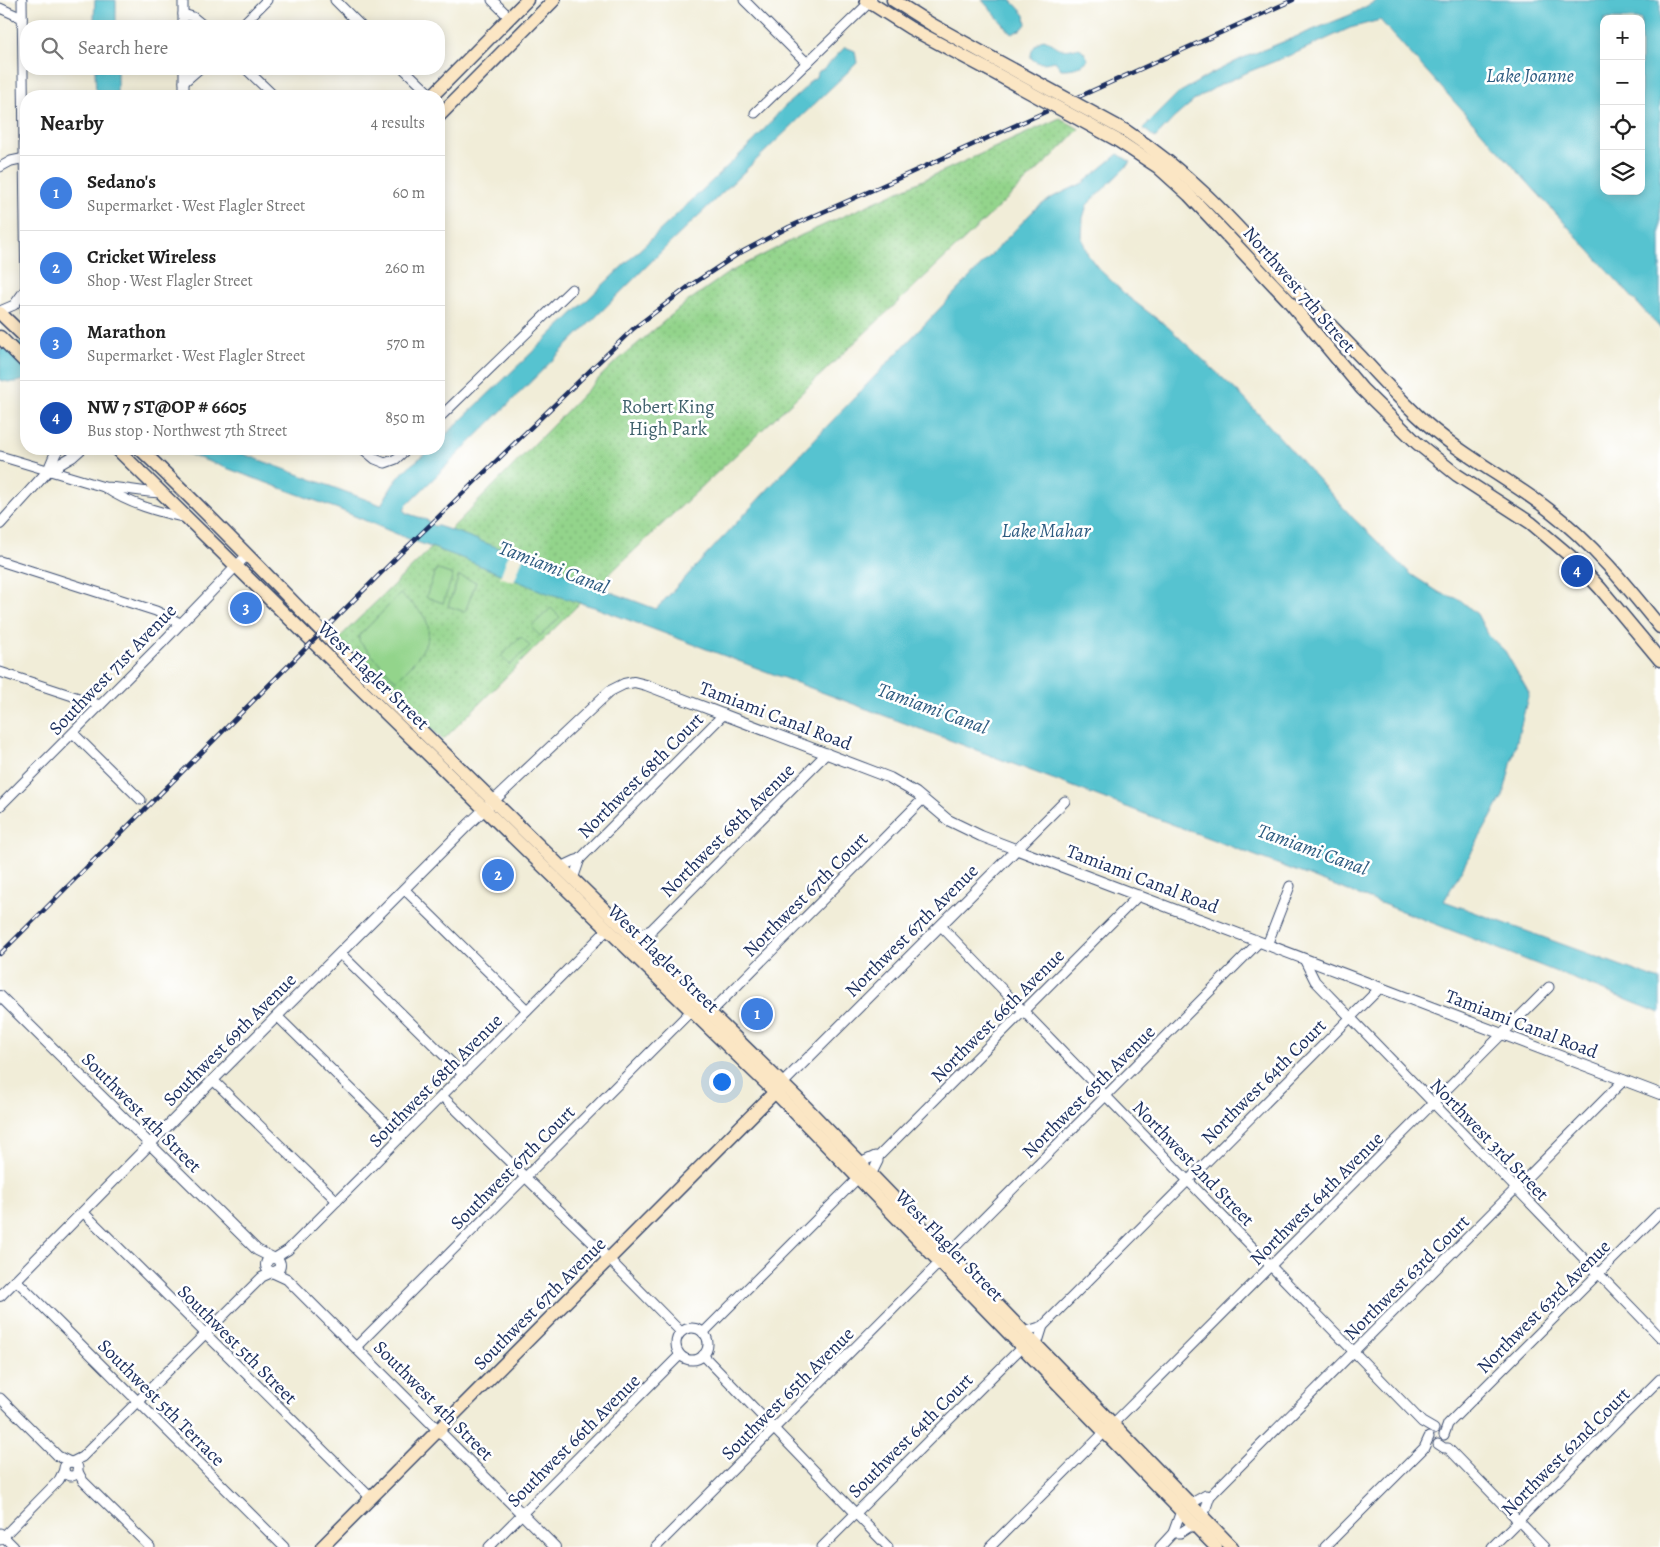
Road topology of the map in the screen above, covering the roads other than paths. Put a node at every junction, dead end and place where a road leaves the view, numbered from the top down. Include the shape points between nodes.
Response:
1 (4, 0) edge
2 (22, 0) edge
3 (183, 0) edge
4 (267, 0) edge
5 (335, 0) edge
6 (492, 0) edge
7 (527, 0) edge
8 (554, 0) edge
9 (744, 0) edge
10 (893, 0) edge
11 (869, 1) edge
12 (0, 6) edge
13 (183, 14) junction
14 (22, 18) joint
15 (510, 18) junction
16 (183, 20) edge
17 (197, 20) edge
18 (247, 20) edge
19 (356, 20) edge
20 (523, 31) junction
21 (807, 62) junction
22 (990, 63) junction
23 (23, 75) edge
24 (184, 75) edge
25 (192, 75) edge
26 (252, 75) edge
27 (410, 75) edge
28 (184, 82) junction
29 (24, 90) edge
30 (184, 90) edge
31 (268, 90) edge
32 (426, 90) edge
33 (438, 90) edge
34 (445, 105) edge
35 (755, 112) dead end
36 (1122, 135) junction
37 (20, 159) edge
38 (0, 166) edge
39 (572, 289) dead end
40 (20, 300) edge
41 (0, 312) edge
42 (20, 332) edge
43 (3, 340) edge
44 (20, 357) edge
45 (445, 412) edge
46 (55, 455) edge
47 (74, 455) edge
48 (123, 455) edge
49 (147, 455) edge
50 (370, 455) edge
51 (401, 455) edge
52 (0, 456) edge
53 (48, 471) junction
54 (104, 487) junction
55 (163, 493) junction
56 (5, 516) edge
57 (189, 519) junction
58 (0, 524) edge
59 (247, 555) junction
60 (0, 561) edge
61 (237, 565) junction
62 (180, 623) junction
63 (1660, 628) edge
64 (1660, 660) edge
65 (0, 672) edge
66 (624, 684) joint
67 (380, 699) junction
68 (100, 705) junction
69 (724, 714) junction
70 (73, 732) junction
71 (827, 753) junction
72 (923, 799) junction
73 (141, 800) dead end
74 (1065, 801) dead end
75 (489, 805) junction
76 (0, 806) edge
77 (1017, 849) junction
78 (580, 859) junction
79 (561, 867) junction
80 (573, 879) junction
81 (1290, 886) dead end
82 (404, 889) junction
83 (1139, 895) junction
84 (940, 926) junction
85 (608, 929) junction
86 (651, 930) junction
87 (633, 937) junction
88 (1263, 943) junction
89 (645, 950) junction
90 (340, 953) junction
91 (1304, 959) junction
92 (1549, 987) dead end
93 (1380, 988) junction
94 (0, 996) edge
95 (526, 1010) junction
96 (691, 1010) junction
97 (1024, 1011) junction
98 (710, 1013) junction
99 (277, 1016) junction
100 (1350, 1017) junction
101 (1503, 1034) junction
102 (463, 1074) junction
103 (213, 1080) junction
104 (1624, 1080) junction
105 (779, 1088) junction
106 (1660, 1094) edge
107 (442, 1096) junction
108 (1106, 1096) junction
109 (1433, 1103) junction
110 (400, 1137) junction
111 (150, 1144) junction
112 (878, 1157) junction
113 (860, 1163) junction
114 (871, 1175) junction
115 (525, 1177) junction
116 (858, 1178) junction
117 (1188, 1180) junction
118 (1516, 1189) junction
119 (337, 1200) junction
120 (83, 1212) junction
121 (1660, 1212) edge
122 (944, 1258) junction
123 (609, 1259) junction
124 (273, 1265) junction
125 (1271, 1266) junction
126 (1598, 1273) junction
127 (16, 1280) junction
128 (0, 1296) edge
129 (1043, 1326) junction
130 (681, 1332) junction
131 (1024, 1332) junction
132 (704, 1333) junction
133 (205, 1334) junction
134 (1660, 1337) edge
135 (1036, 1346) junction
136 (356, 1347) junction
137 (1022, 1347) junction
138 (1354, 1352) junction
139 (680, 1355) junction
140 (703, 1355) junction
141 (1660, 1379) edge
142 (0, 1398) edge
143 (138, 1401) junction
144 (1109, 1428) junction
145 (774, 1429) junction
146 (439, 1430) junction
147 (1436, 1436) junction
148 (71, 1469) junction
149 (1210, 1496) junction
150 (371, 1498) junction
151 (1185, 1507) junction
152 (856, 1513) junction
153 (522, 1514) junction
154 (1199, 1521) junction
155 (1518, 1521) junction
156 (1174, 1534) junction
157 (1, 1536) edge
158 (14, 1547) edge
159 (150, 1547) edge
160 (284, 1547) edge
161 (322, 1547) edge
162 (489, 1547) edge
163 (555, 1547) edge
164 (656, 1547) edge
165 (822, 1547) edge
166 (888, 1547) edge
167 (990, 1547) edge
168 (1160, 1547) edge
169 (1216, 1547) edge
170 (1232, 1547) edge
171 (1325, 1547) edge
172 (1492, 1547) edge
173 (1544, 1547) edge

1 - 12 street
2 - 14 street
3 - 13 street
4 - 18 street
5 - 19 street
6 - 15 street
7 - 15 main road
8 - 20 main road
9 - 21 street
10 - 22 main road, Northwest 7th Street
11 - 21 street
11 - 22 main road, Northwest 7th Street via 910,28
12 - 14 street
13 - 16 street
13 - 17 street
15 - 20 main road
15 - 33 main road
20 - 34 main road
21 - 35 street
22 - 36 main road, Northwest 7th Street, bridge
23 - 29 street
24 - 28 street
25 - 28 street
26 - 31 street
27 - 32 street
28 - 30 street
36 - 63 main road, Northwest 7th Street via 1169,161 1213,200 1405,404 1433,430 1539,502 1576,533
36 - 64 main road, Northwest 7th Street via 1189,195 1287,299 1362,389 1417,443 1457,475 1531,523 1570,556
37 - 38 street
39 - 45 street
40 - 41 street
41 - 42 main road
43 - 44 main road
46 - 53 street
47 - 53 street
48 - 55 main road, West Flagler Street
49 - 59 main road, West Flagler Street
50 - 51 street via 386,464
52 - 53 street
53 - 54 street
53 - 56 street
54 - 55 street
54 - 57 street via 120,498
55 - 57 main road, West Flagler Street
56 - 58 street
57 - 61 main road, West Flagler Street
59 - 61 street, Southwest 71st Avenue
59 - 67 main road, West Flagler Street
60 - 62 street via 156,611
61 - 62 street, Southwest 71st Avenue
61 - 67 main road, West Flagler Street
62 - 68 street, Southwest 71st Avenue
65 - 68 street
66 - 69 street, Tamiami Canal Road via 646,685
66 - 75 street, Southwest 69th Avenue via 610,691
67 - 75 main road, West Flagler Street
68 - 70 street, Southwest 71st Avenue
69 - 71 street, Tamiami Canal Road
69 - 78 street, Northwest 68th Court
70 - 73 street
70 - 76 street, Southwest 71st Avenue
71 - 72 street, Tamiami Canal Road via 890,778
71 - 86 street, Northwest 68th Avenue
72 - 77 street, Tamiami Canal Road via 957,826
72 - 98 street, Northwest 67th Court
74 - 77 street, Northwest 67th Avenue
75 - 79 main road, West Flagler Street
75 - 82 street, Southwest 69th Avenue
75 - 85 main road, West Flagler Street
77 - 83 street, Tamiami Canal Road
77 - 84 street, Northwest 67th Avenue
78 - 79 street, Northwest 68th Court
78 - 80 street, Northwest 68th Court
79 - 80 main road, West Flagler Street
80 - 87 main road, West Flagler Street
81 - 88 street, Northwest 65th Avenue
82 - 90 street, Southwest 69th Avenue
82 - 95 street
83 - 88 street, Tamiami Canal Road
83 - 97 street, Northwest 66th Avenue
84 - 97 street, Northwest 2nd Street
84 - 105 street, Northwest 67th Avenue
85 - 95 street, Southwest 68th Avenue
85 - 96 main road, West Flagler Street
86 - 87 street, Northwest 68th Avenue
86 - 89 street, Northwest 68th Avenue
87 - 89 main road, West Flagler Street
88 - 91 street, Tamiami Canal Road
88 - 108 street, Northwest 65th Avenue
89 - 98 main road, West Flagler Street
90 - 99 street, Southwest 69th Avenue
90 - 102 street
91 - 93 street, Tamiami Canal Road
91 - 100 street, Northwest 3rd Street via 1315,981
92 - 101 street, Northwest 64th Avenue
93 - 100 street, Northwest 64th Court
93 - 101 street, Tamiami Canal Road
94 - 111 street, Southwest 4th Street
95 - 102 street, Southwest 68th Avenue
96 - 105 main road, West Flagler Street
96 - 115 street, Southwest 67th Court
97 - 108 street, Northwest 2nd Street
97 - 112 street, Northwest 66th Avenue
98 - 105 main road, West Flagler Street
99 - 103 street, Southwest 69th Avenue
99 - 110 street
100 - 109 street, Northwest 3rd Street
100 - 117 street, Northwest 64th Court
101 - 104 street, Tamiami Canal Road
101 - 109 street, Northwest 64th Avenue
102 - 107 street, Southwest 68th Avenue
103 - 111 street, Southwest 69th Avenue
103 - 119 street
104 - 106 street, Tamiami Canal Road
104 - 118 street, Northwest 63rd Court
105 - 113 main road, West Flagler Street
105 - 116 main road, West Flagler Street
105 - 123 main road, Southwest 67th Avenue
107 - 110 street, Southwest 68th Avenue
107 - 115 street
108 - 117 street, Northwest 2nd Street
108 - 122 street, Northwest 65th Avenue
109 - 118 street, Northwest 3rd Street
109 - 125 street, Northwest 64th Avenue
110 - 119 street, Southwest 68th Avenue
111 - 120 street, Southwest 69th Avenue
111 - 124 street, Southwest 4th Street
112 - 113 street, Northwest 66th Avenue
112 - 114 street, Northwest 66th Avenue
113 - 114 main road, West Flagler Street
114 - 122 main road, West Flagler Street
115 - 123 street
115 - 136 street, Southwest 67th Court
116 - 122 main road, West Flagler Street
116 - 132 street
117 - 125 street, Northwest 2nd Street
117 - 129 street, Northwest 64th Court
118 - 126 street, Northwest 3rd Street
118 - 138 street, Northwest 63rd Court
119 - 124 street, Southwest 68th Avenue
120 - 127 street, Southwest 69th Avenue
120 - 133 street, Southwest 5th Street
121 - 126 street, Northwest 63rd Avenue
122 - 131 main road, West Flagler Street
122 - 137 main road, West Flagler Street
122 - 145 street, Southwest 65th Avenue
123 - 130 street
123 - 146 main road, Southwest 67th Avenue
124 - 133 street, Southwest 68th Avenue
124 - 136 street, Southwest 4th Street
125 - 138 street, Northwest 2nd Street
125 - 144 street, Northwest 64th Avenue
126 - 134 street, Northwest 3rd Street
126 - 147 street, Northwest 63rd Avenue
127 - 128 street, Southwest 69th Avenue
127 - 143 street, Southwest 5th Terrace
129 - 131 street, Northwest 64th Court
129 - 135 street, Northwest 64th Court
130 - 132 street via 692,1328
130 - 139 street via 676,1345
131 - 135 main road, West Flagler Street
132 - 140 street via 708,1344
133 - 143 street, Southwest 68th Avenue
133 - 150 street, Southwest 5th Street
135 - 144 main road, West Flagler Street
136 - 146 street, Southwest 4th Street
137 - 144 main road, West Flagler Street
137 - 152 street, Southwest 64th Court
138 - 147 street, Northwest 2nd Street
138 - 149 street, Northwest 63rd Court
139 - 140 street via 692,1360
139 - 153 street, Southwest 66th Avenue
140 - 145 street
141 - 155 street, Northwest 62nd Court
142 - 148 street
143 - 148 street, Southwest 68th Avenue
143 - 160 street, Southwest 5th Terrace
144 - 151 main road, West Flagler Street
144 - 167 street, Northwest 64th Avenue
145 - 152 street
145 - 164 street, Southwest 65th Avenue
146 - 150 main road, Southwest 67th Avenue
146 - 153 street, Southwest 4th Street
147 - 155 street, Northwest 2nd Street
147 - 171 street, Northwest 63rd Avenue
148 - 157 street, Southwest 68th Avenue
148 - 159 street
149 - 151 street, Northwest 63rd Court via 1206,1495
149 - 154 street, Northwest 63rd Court
150 - 161 main road, Southwest 67th Avenue
151 - 154 main road, West Flagler Street
151 - 156 street
152 - 165 street, Southwest 64th Court
152 - 166 street
153 - 162 street, Southwest 66th Avenue
153 - 163 street, Southwest 4th Street
154 - 156 street
154 - 169 main road, West Flagler Street
154 - 170 main road, West Flagler Street
155 - 172 street, Northwest 62nd Court
155 - 173 street, Northwest 2nd Street
156 - 168 street
157 - 158 street

